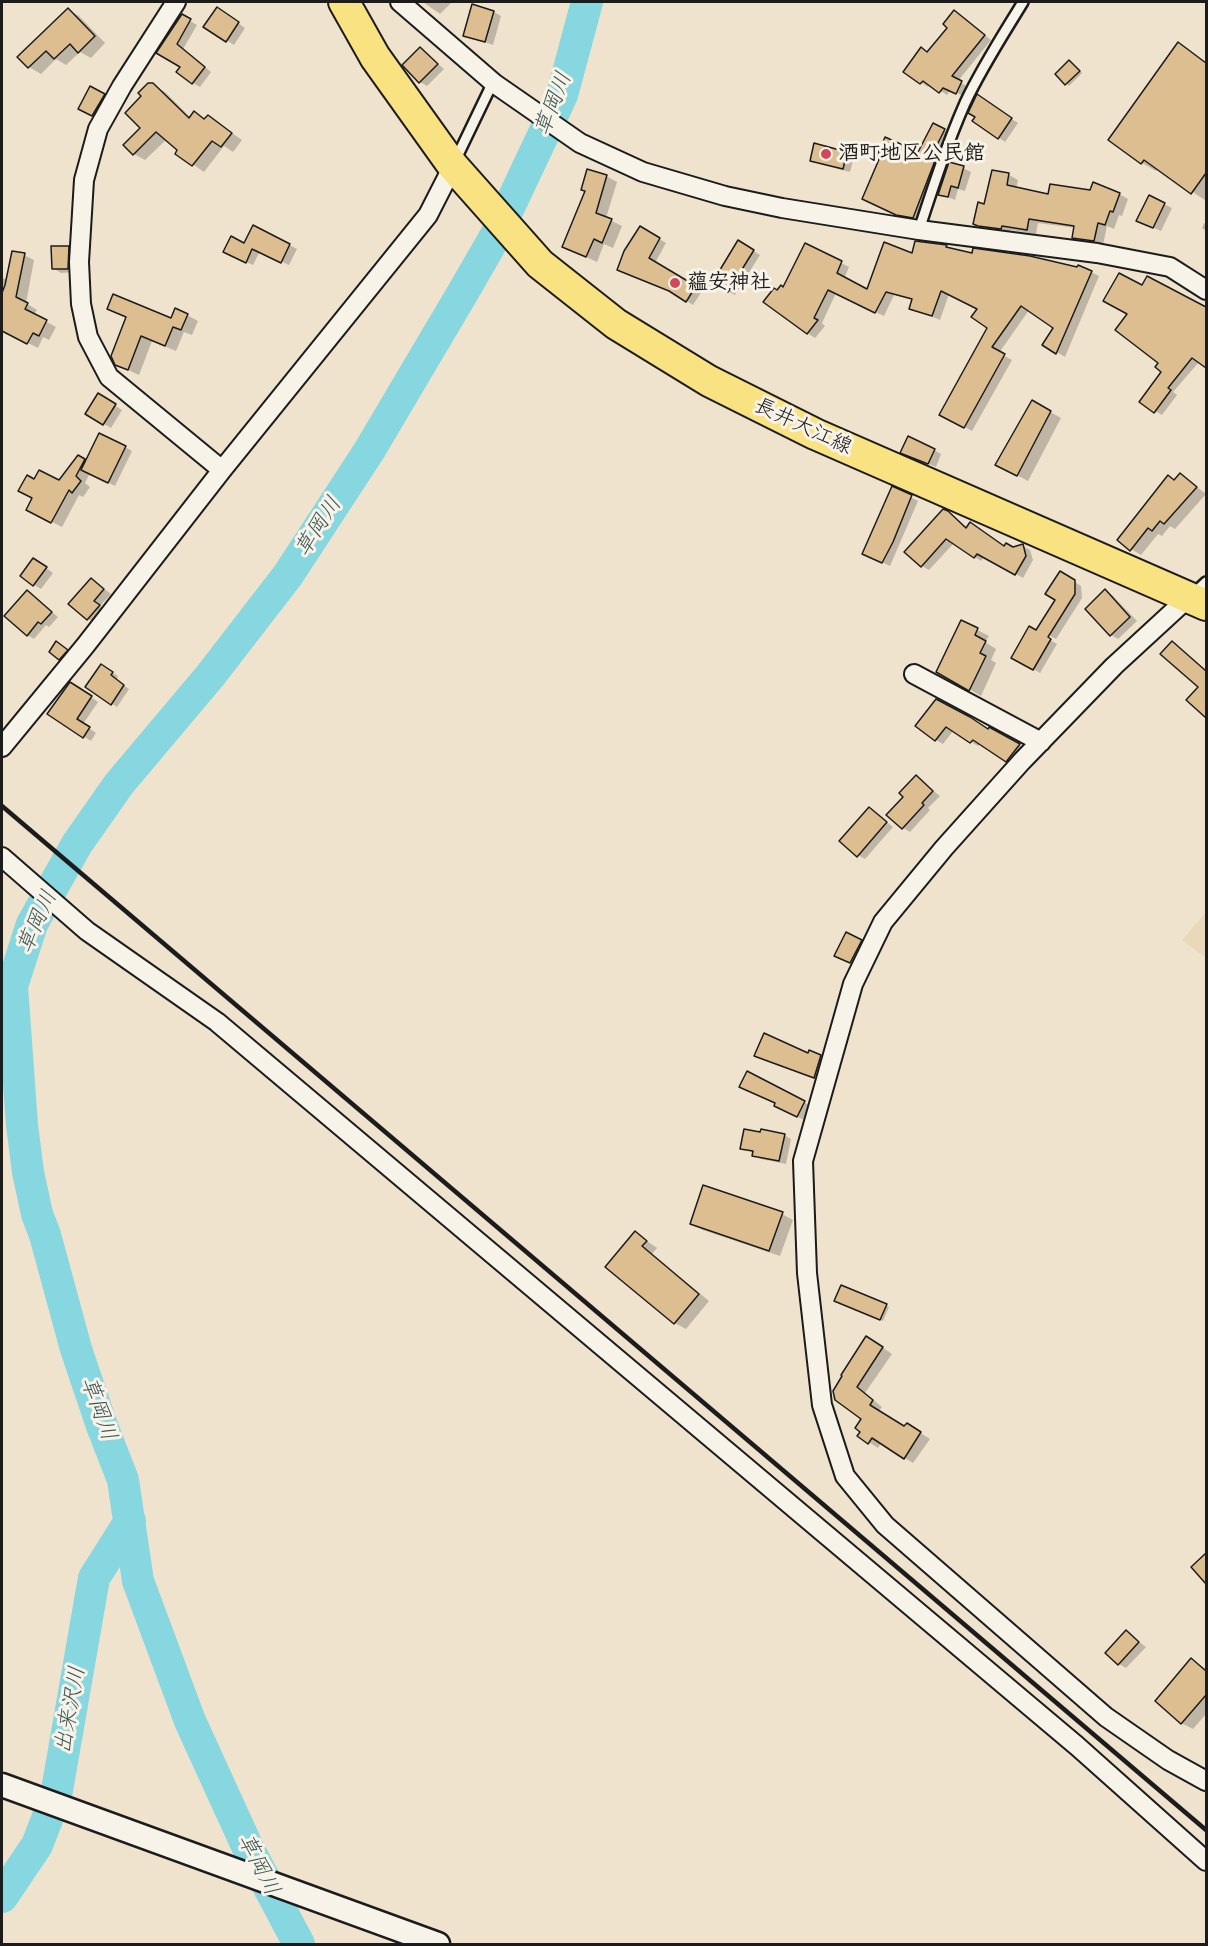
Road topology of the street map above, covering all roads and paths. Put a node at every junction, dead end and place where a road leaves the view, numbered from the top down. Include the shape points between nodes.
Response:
1 (176, 2) edge
2 (344, 2) edge
3 (400, 2) edge
4 (1023, 2) edge
5 (494, 83) junction
6 (453, 166) junction
7 (919, 230) junction
8 (1206, 290) edge
9 (222, 470) junction
10 (1201, 595) edge
11 (914, 674) dead end
12 (1041, 742) junction
13 (2, 747) edge
14 (2, 857) edge
15 (1206, 1781) edge
16 (2, 1785) edge
17 (1206, 1861) edge
18 (438, 1944) edge

1 - 9 street via 98,129 84,180 81,304 88,337 110,377
2 - 6 main road, 長井大江線 via 375,57
3 - 5 street
4 - 7 lane via 966,102
5 - 6 lane
5 - 7 street via 580,143 643,172 782,208
6 - 9 street via 428,215
6 - 10 main road, 長井大江線 via 540,264 616,324 709,381 815,434
7 - 8 street via 1097,253 1170,267
9 - 13 street
10 - 12 street via 1114,666
11 - 12 street
12 - 15 street via 944,848 884,922 853,984 803,1161 807,1273 822,1405 845,1476 885,1525 1106,1717
14 - 17 street via 87,931 217,1022 1077,1746
16 - 18 street

